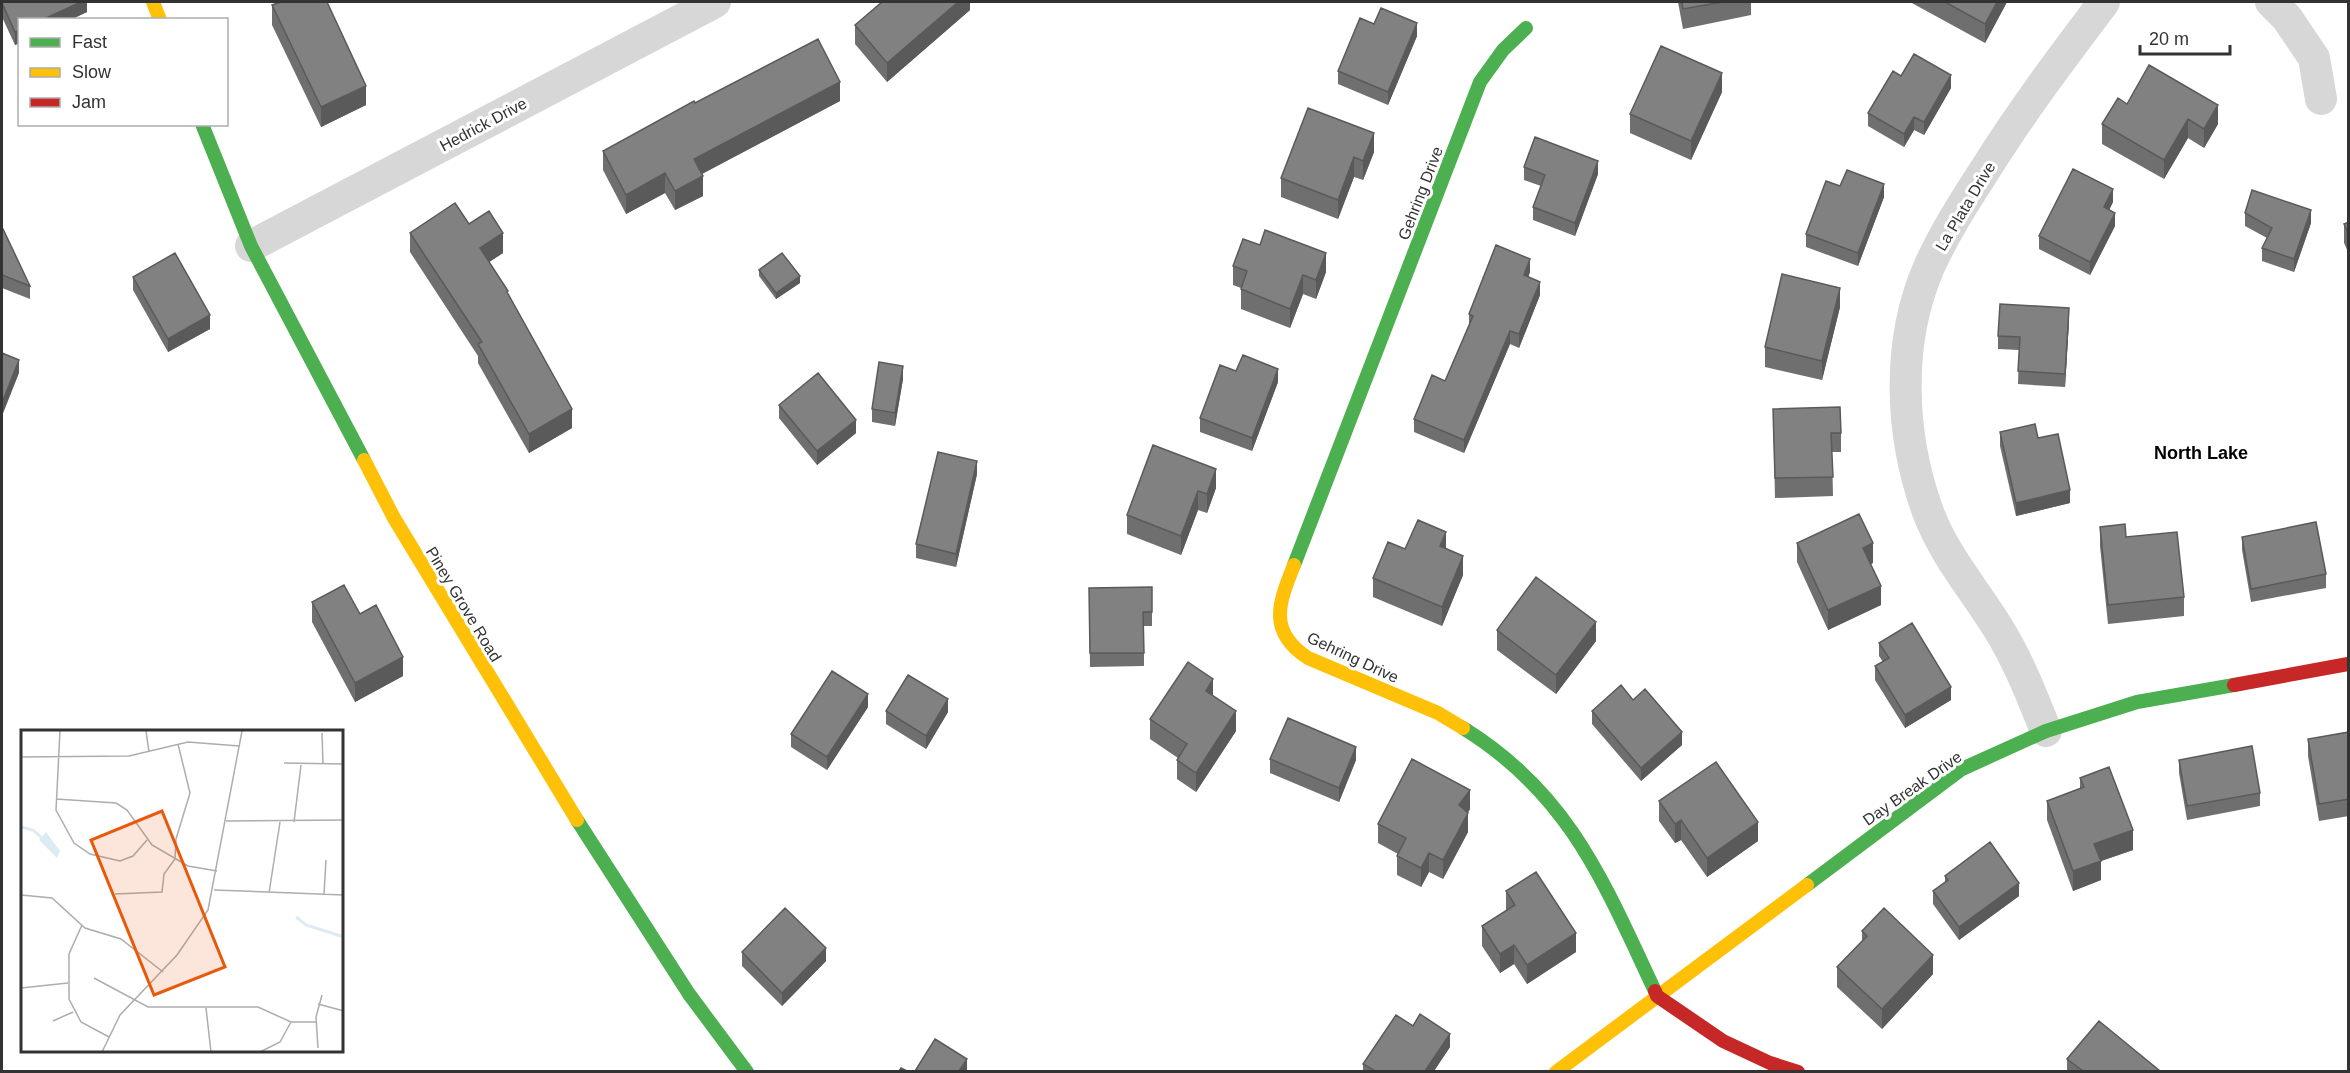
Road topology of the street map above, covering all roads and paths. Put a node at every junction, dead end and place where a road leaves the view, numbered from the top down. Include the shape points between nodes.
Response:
1 (153, 2) edge
2 (715, 2) edge
3 (2104, 2) edge
4 (2271, 2) edge
5 (159, 18) edge
6 (1526, 27) dead end
7 (2320, 99) dead end
8 (203, 126) edge
9 (251, 246) junction
10 (2349, 664) edge
11 (2046, 731) junction
12 (1657, 996) junction
13 (747, 1071) edge
14 (1556, 1071) edge
15 (1798, 1071) edge

1 - 5 street
2 - 9 street, Hedrick Drive
3 - 11 street, La Plata Drive via 2025,107 1951,222 1916,309 1906,371 1913,458 1929,513 1951,560 1999,628
4 - 7 street via 2314,58
6 - 12 street, Gehring Drive via 1480,82 1281,599 1278,616 1284,636 1295,650 1438,713 1484,741 1525,775 1557,809 1588,853
8 - 9 street, Piney Grove Road
9 - 13 street, Piney Grove Road via 394,518 437,591 586,835 689,994
10 - 11 street, Day Break Drive via 2137,702
11 - 12 street, Day Break Drive via 1962,769
12 - 14 street, Day Break Drive
12 - 15 street via 1723,1041

